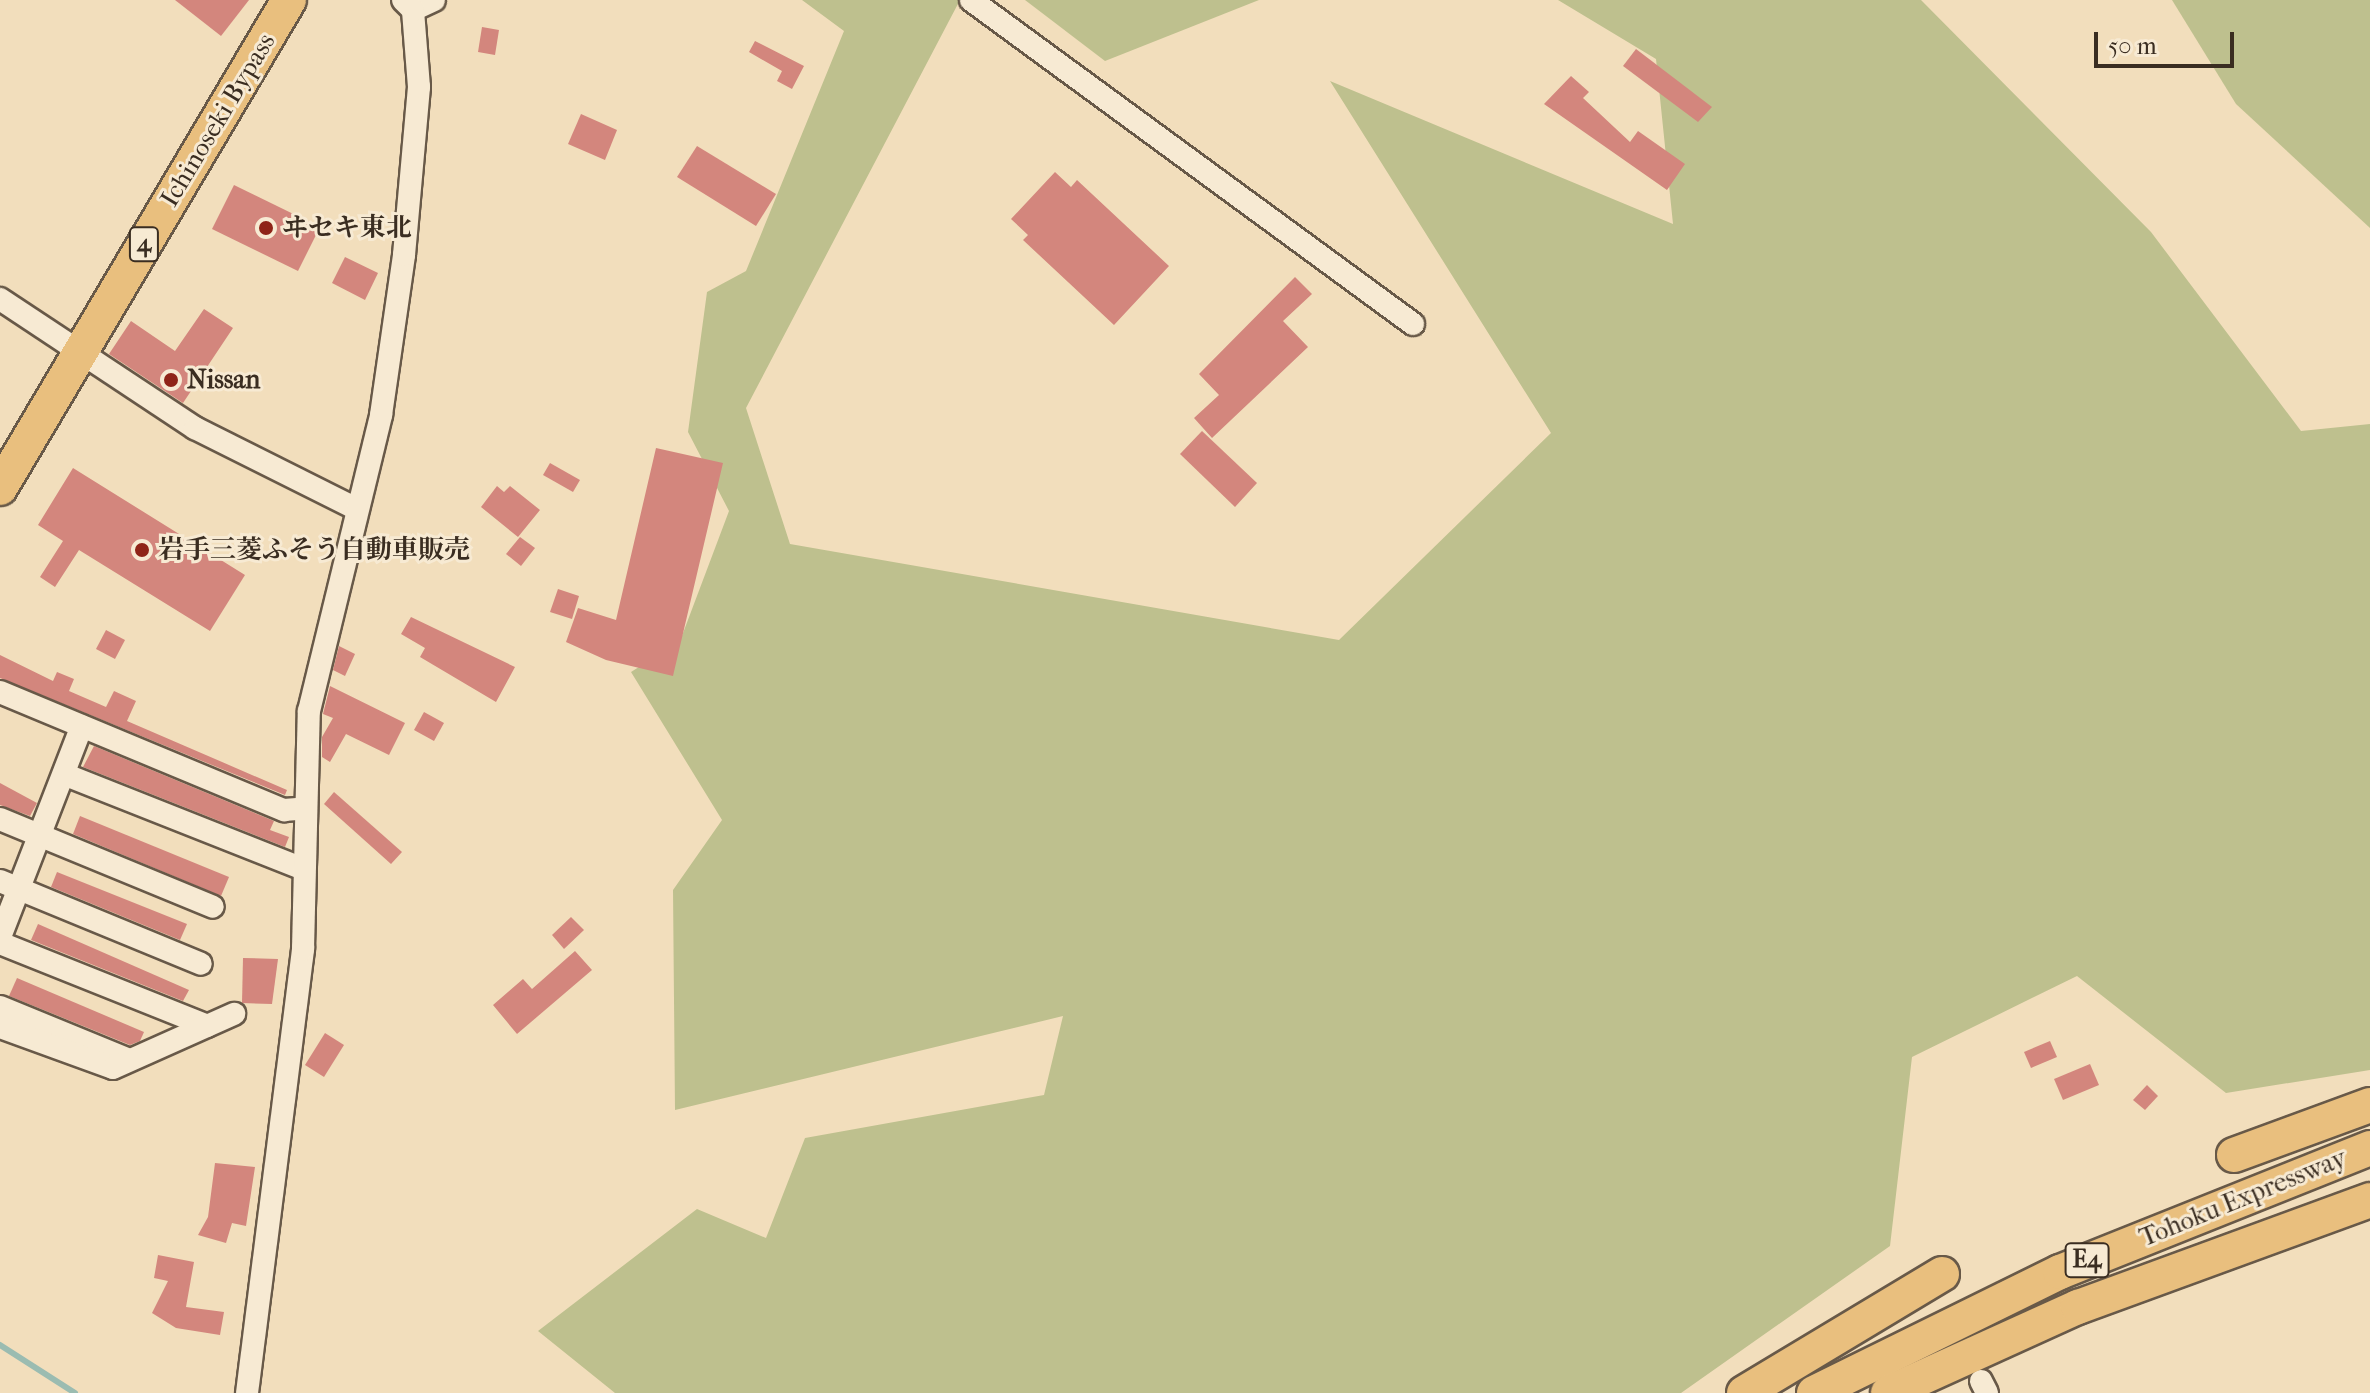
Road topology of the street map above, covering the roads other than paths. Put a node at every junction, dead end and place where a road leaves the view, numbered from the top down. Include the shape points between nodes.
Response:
1 (289, 0) edge
2 (971, 0) edge
3 (417, 3) edge
4 (0, 299) edge
5 (1413, 324) dead end
6 (81, 349) junction
7 (0, 488) edge
8 (357, 509) junction
9 (0, 692) edge
10 (82, 726) junction
11 (66, 775) junction
12 (297, 809) dead end
13 (0, 819) edge
14 (39, 835) junction
15 (303, 869) junction
16 (10, 885) edge
17 (213, 907) dead end
18 (0, 940) edge
19 (201, 964) dead end
20 (0, 1007) edge
21 (234, 1014) dead end
22 (207, 1026) junction
23 (0, 1027) edge
24 (129, 1060) junction
25 (2370, 1105) edge
26 (2370, 1148) edge
27 (2234, 1155) dead end
28 (2370, 1200) edge
29 (1942, 1274) dead end
30 (247, 1393) edge
31 (1744, 1393) edge
32 (1814, 1393) edge
33 (1888, 1393) edge

1 - 6 highway, Ichinoseki Bypass / 4
2 - 5 street
3 - 8 street via 419,87 404,255 381,415
4 - 6 street
6 - 7 highway, Ichinoseki Bypass / 4
6 - 8 street via 195,428
8 - 15 street via 309,711
9 - 10 street
10 - 11 street
10 - 12 street via 284,810
11 - 14 street
11 - 15 street
13 - 14 street
14 - 16 street
14 - 17 street
15 - 30 street via 303,949
16 - 18 street
16 - 19 street
18 - 22 street
20 - 24 street
21 - 22 street
22 - 24 street
23 - 24 street via 113,1068
25 - 27 highway
26 - 32 highway, Tohoku Expressway / E4 via 2060,1272
28 - 33 highway, Tohoku Expressway / E4 via 2078,1307
29 - 31 highway

